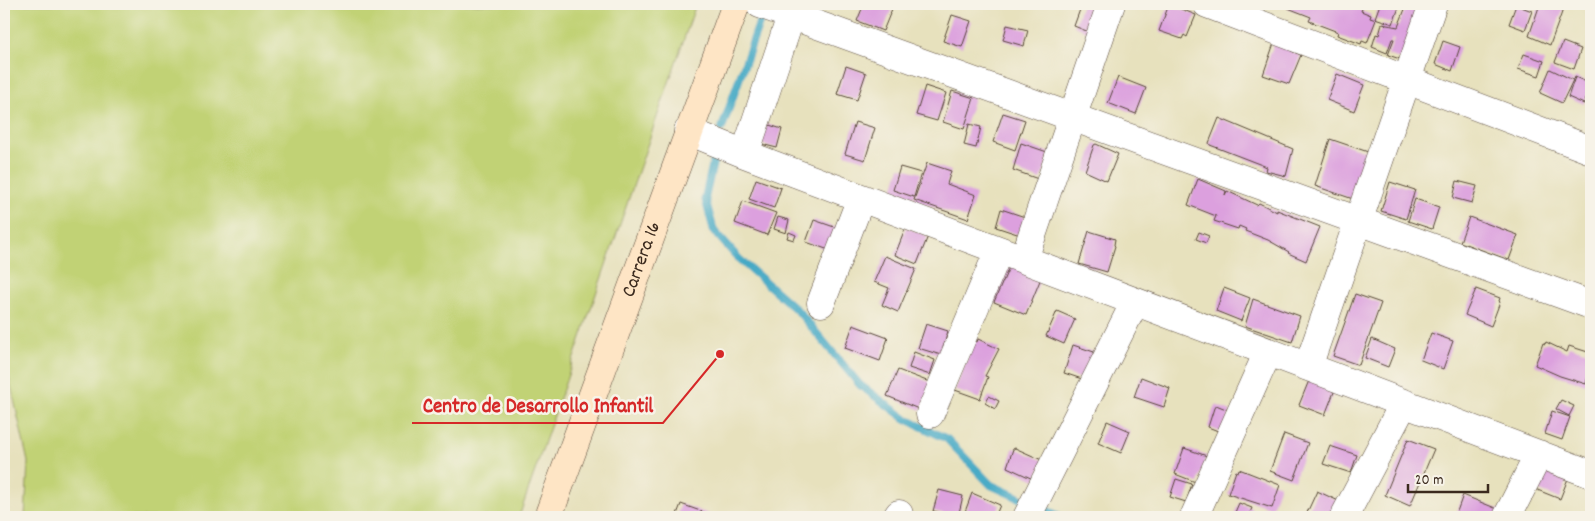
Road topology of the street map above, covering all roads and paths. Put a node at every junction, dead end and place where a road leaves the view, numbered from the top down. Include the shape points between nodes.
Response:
1 (736, 4) edge
2 (760, 4) edge
3 (1111, 4) edge
4 (1207, 4) edge
5 (1433, 4) edge
6 (793, 9) edge
7 (1407, 80) junction
8 (1073, 116) junction
9 (688, 131) junction
10 (1591, 150) edge
11 (745, 154) junction
12 (862, 198) junction
13 (1359, 219) junction
14 (1012, 255) junction
15 (1135, 302) junction
16 (821, 303) dead end
17 (1591, 305) edge
18 (1268, 352) junction
19 (1308, 367) junction
20 (1404, 403) junction
21 (930, 414) dead end
22 (1539, 454) junction
23 (1591, 474) edge
24 (1027, 516) edge
25 (548, 517) edge
26 (1194, 517) edge
27 (1344, 517) edge
28 (1507, 517) edge

1 - 9 main road, Carrera 16
2 - 6 street
3 - 8 street
4 - 7 street
5 - 7 street
6 - 8 street
6 - 11 street
7 - 10 street
7 - 13 street
8 - 13 street
8 - 14 street
9 - 11 street
9 - 25 main road, Carrera 16
11 - 12 street
12 - 14 street
12 - 16 street
13 - 17 street
13 - 19 street
14 - 15 street
14 - 21 street
15 - 18 street
15 - 24 street
18 - 19 street
18 - 26 street
19 - 20 street
20 - 22 street
20 - 27 street
22 - 23 street
22 - 28 street

